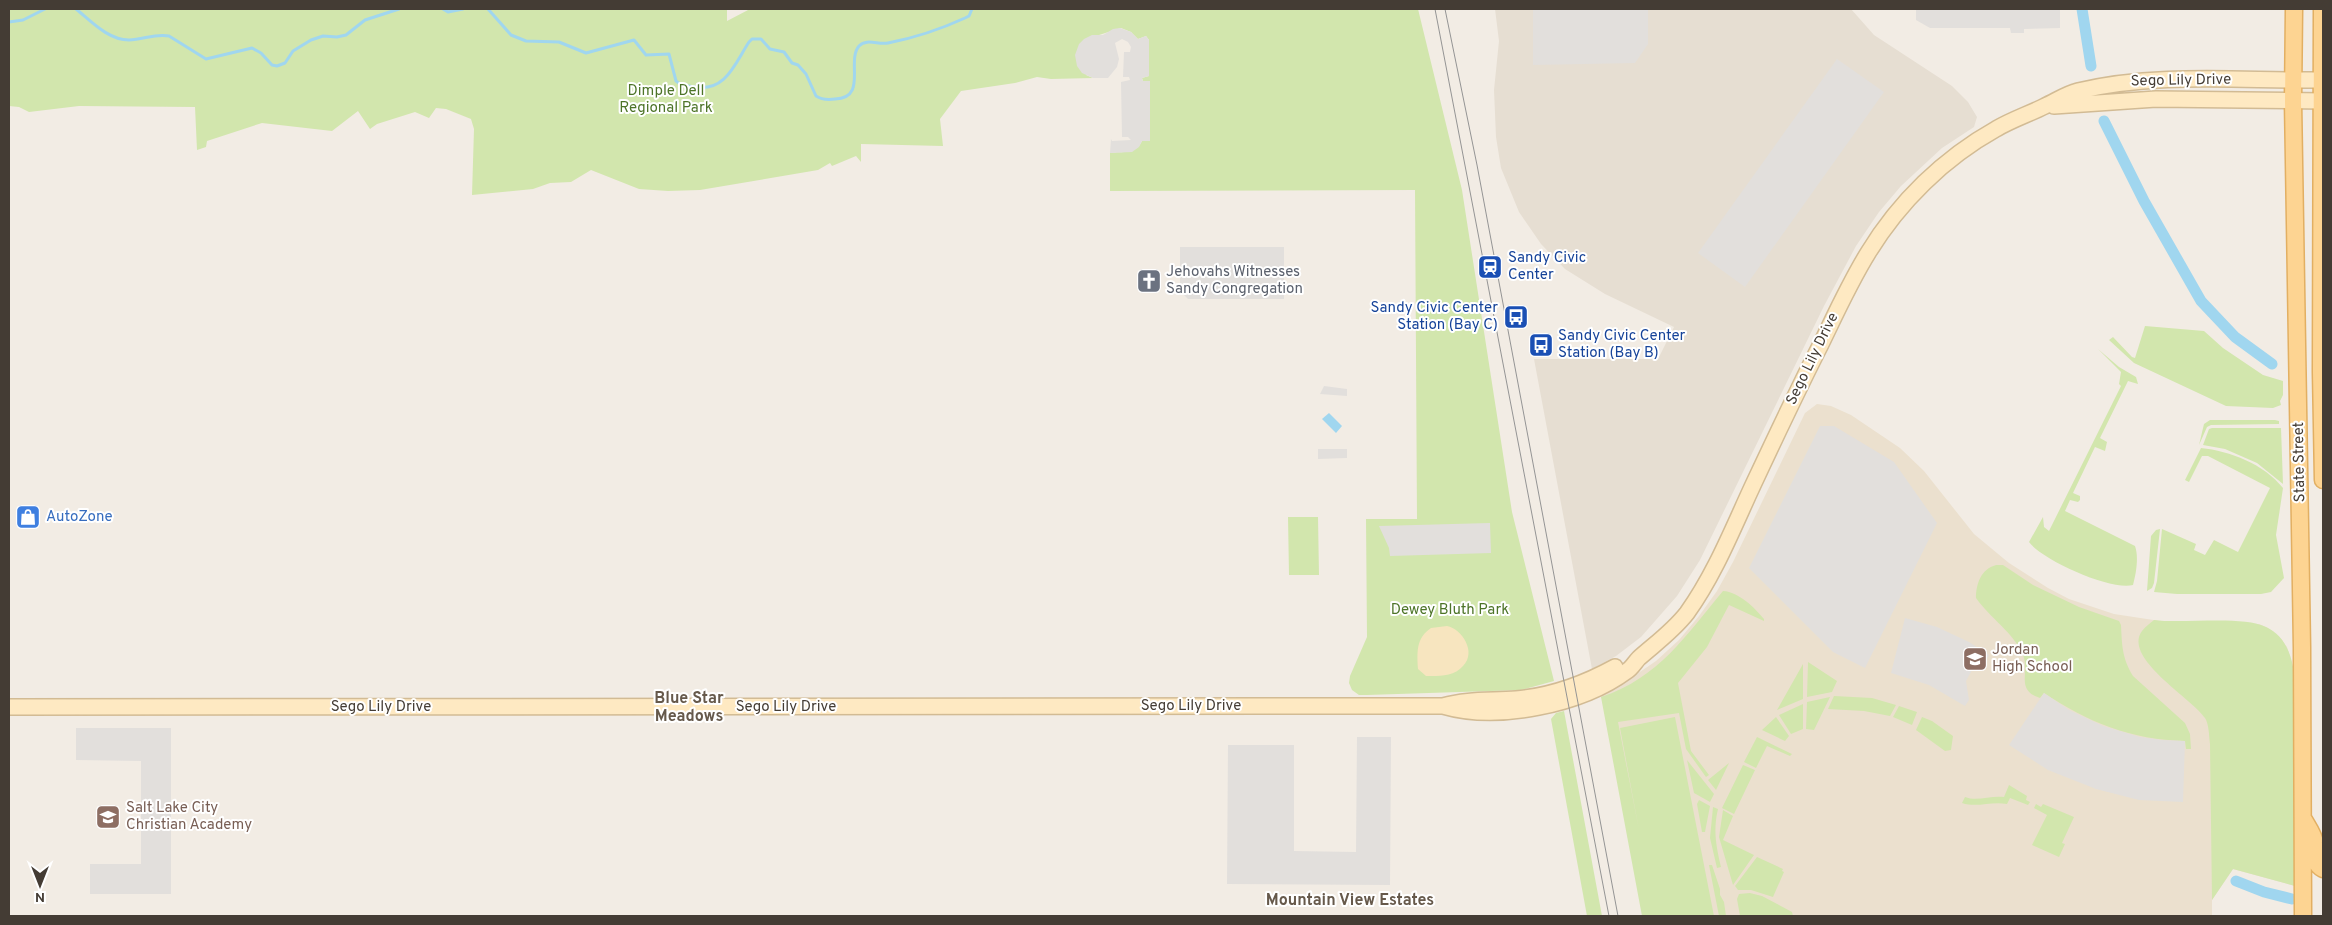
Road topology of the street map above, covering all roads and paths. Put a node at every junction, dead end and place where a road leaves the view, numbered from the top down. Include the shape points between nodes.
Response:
1 (2294, 9) edge
2 (2322, 9) edge
3 (2293, 80) junction
4 (2323, 80) edge
5 (2293, 101) junction
6 (2323, 101) edge
7 (2043, 108) junction
8 (2323, 480) edge
9 (9, 707) edge
10 (2303, 818) junction
11 (2323, 869) edge
12 (2303, 916) edge

1 - 3 main road, State Street
2 - 4 main road, State Street
3 - 4 main road, Sego Lily Drive
3 - 5 main road, State Street
3 - 7 main road, Sego Lily Drive via 2119,83 2074,92
4 - 6 main road, State Street
5 - 6 main road, Sego Lily Drive
5 - 7 main road, Sego Lily Drive via 2156,98
5 - 10 main road, State Street
6 - 8 main road, State Street
7 - 9 main road, Sego Lily Drive via 1998,127 1971,144 1910,196 1868,252 1844,296 1705,584 1677,626 1617,677 1553,704 1528,710 1462,711 1443,706
10 - 11 main road via 2315,842 2318,866
10 - 12 main road, State Street

